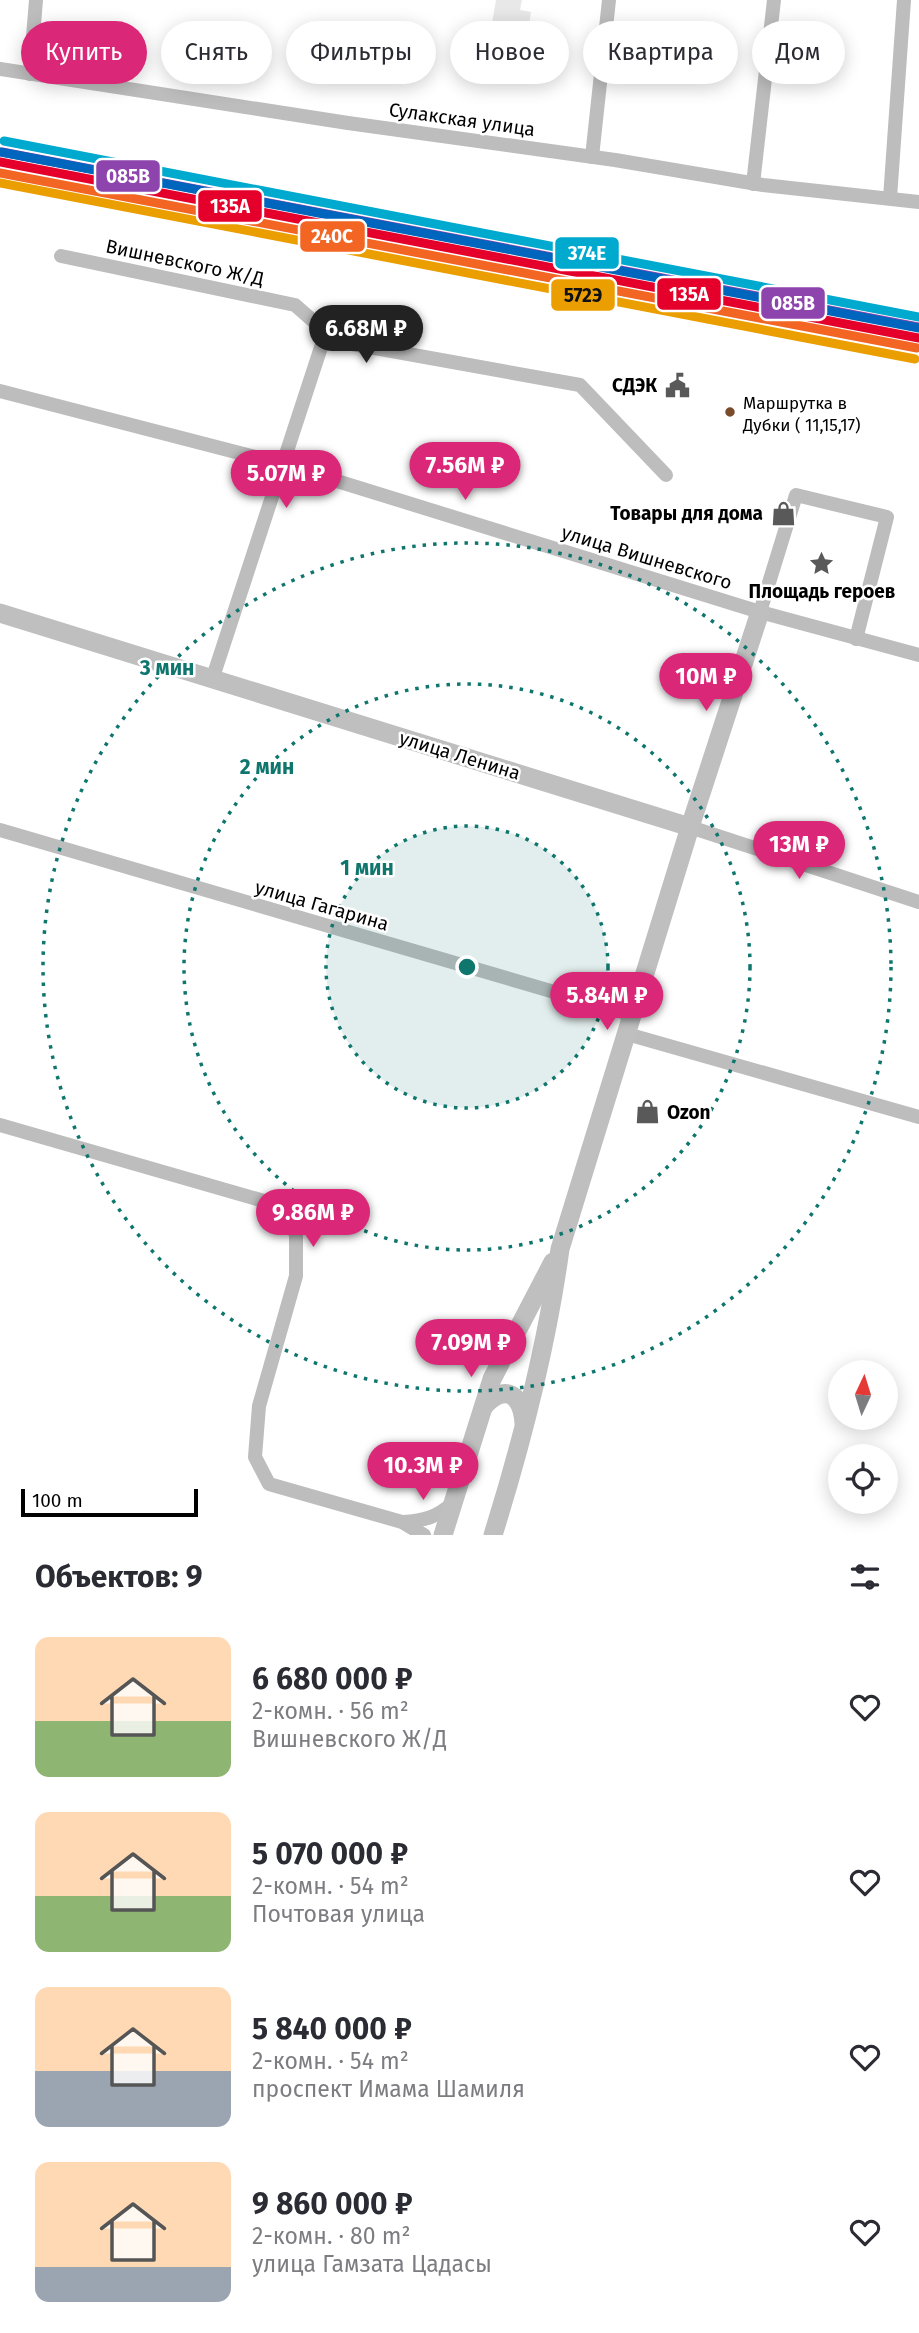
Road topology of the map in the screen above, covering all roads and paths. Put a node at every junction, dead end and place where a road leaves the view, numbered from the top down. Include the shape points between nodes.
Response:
1 (36, 0) edge
2 (609, 0) edge
3 (774, 0) edge
4 (904, 0) edge
5 (34, 21) edge
6 (0, 69) edge
7 (21, 72) edge
8 (95, 84) edge
9 (592, 157) junction
10 (754, 184) junction
11 (890, 198) junction
12 (919, 202) edge
13 (61, 256) dead end
14 (326, 332) junction
15 (0, 391) edge
16 (282, 464) junction
17 (666, 475) dead end
18 (0, 612) edge
19 (760, 612) junction
20 (856, 639) junction
21 (919, 654) edge
22 (213, 677) junction
23 (690, 827) junction
24 (0, 830) edge
25 (919, 902) edge
26 (630, 1024) junction
27 (919, 1117) edge
28 (0, 1125) edge
29 (560, 1249) junction
30 (484, 1406) junction
31 (524, 1424) junction
32 (453, 1503) junction
33 (402, 1522) junction
34 (500, 1529) edge
35 (424, 1535) edge
36 (443, 1535) edge

1 - 5 street
2 - 9 street
3 - 10 street
4 - 11 street
6 - 7 street, Сулакская улица
8 - 9 street, Сулакская улица
9 - 10 street, Сулакская улица
10 - 11 street, Сулакская улица
11 - 12 street, Сулакская улица
13 - 14 street, Вишневского Ж/Д via 295,305
14 - 16 street
14 - 17 street, Вишневского Ж/Д via 336,341 580,385
15 - 16 street, улица Вишневского
16 - 19 street, улица Вишневского
16 - 22 street
18 - 22 main road, улица Ленина
19 - 20 street, улица Вишневского
19 - 20 street via 796,495 887,517
19 - 23 main road
20 - 21 street, улица Вишневского
22 - 23 main road, улица Ленина
23 - 25 street, улица Ленина
23 - 26 main road
24 - 26 street, улица Гагарина
26 - 27 street, улица Гагарина
26 - 29 main road
28 - 33 street via 264,1201 296,1233 296,1276 259,1406 255,1457 269,1485
29 - 30 main road via 492,1379
29 - 31 main road
30 - 31 main road via 502,1393 511,1394 523,1408
30 - 32 main road
31 - 34 main road
32 - 33 street via 425,1520
32 - 36 main road
33 - 35 street

